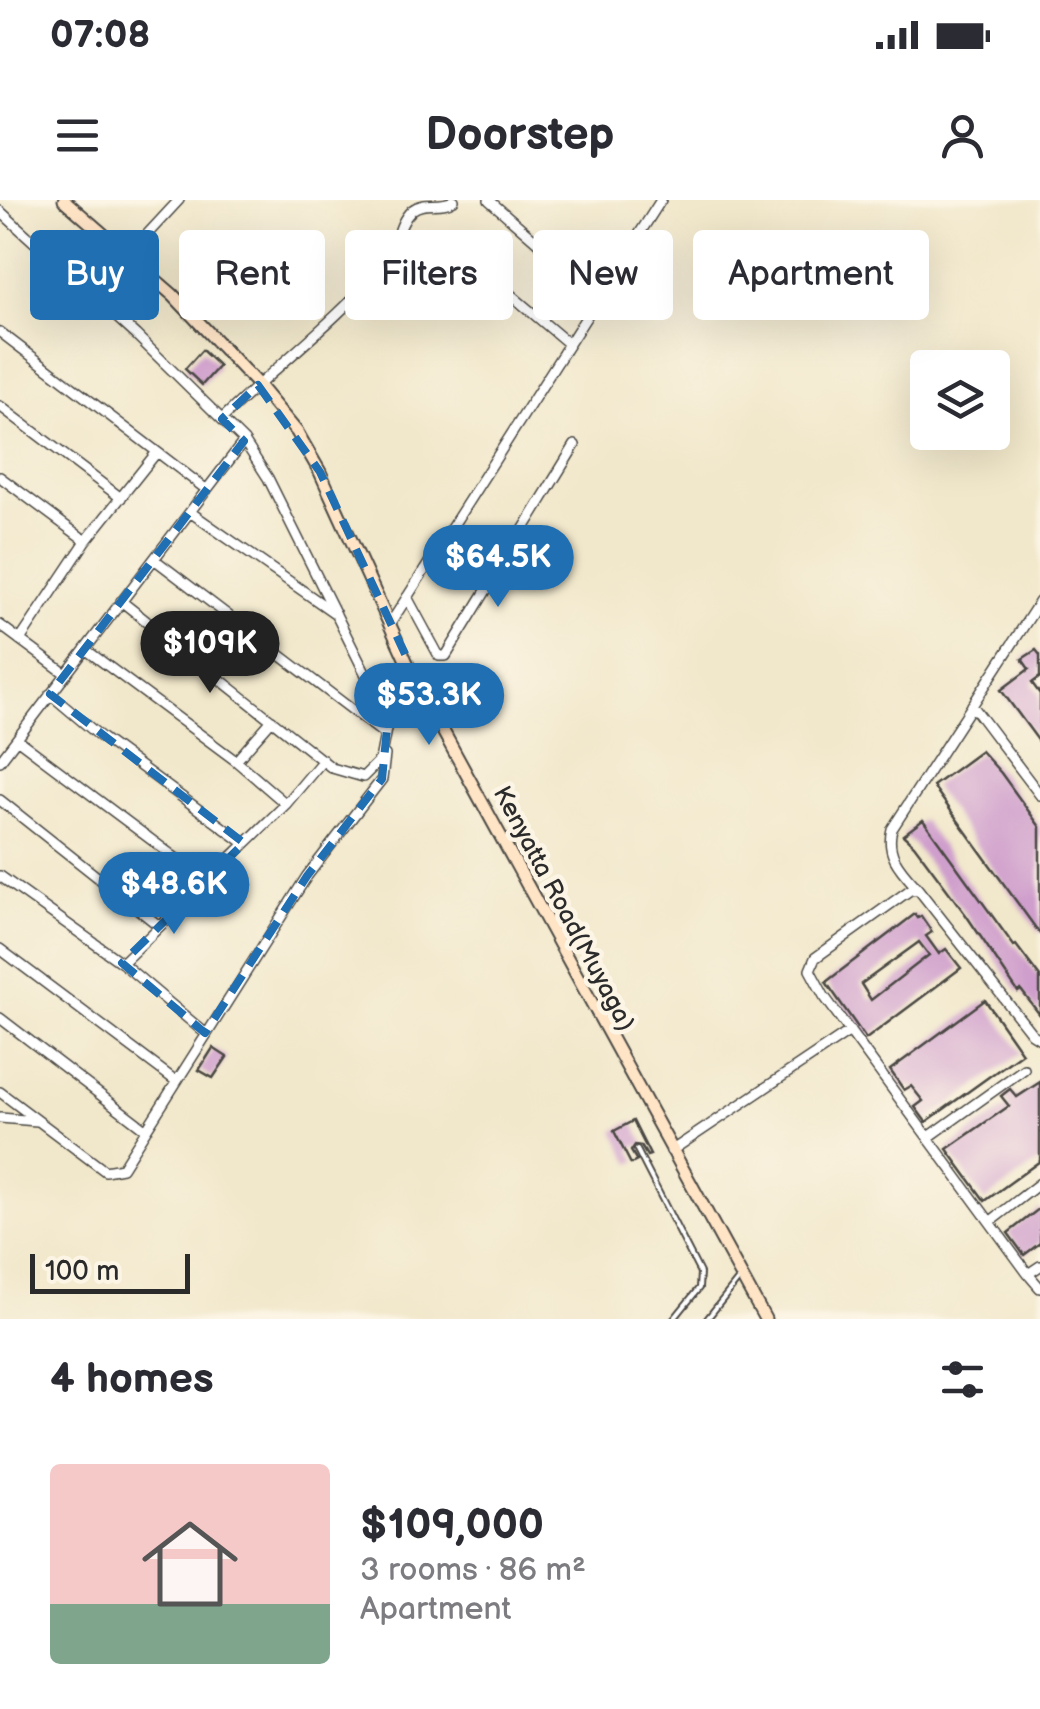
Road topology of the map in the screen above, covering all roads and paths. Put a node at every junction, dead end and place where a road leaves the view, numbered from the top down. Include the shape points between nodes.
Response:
1 (64, 200) edge
2 (179, 200) edge
3 (454, 200) edge
4 (489, 200) edge
5 (661, 200) edge
6 (0, 211) edge
7 (99, 230) edge
8 (151, 230) edge
9 (642, 230) edge
10 (533, 238) edge
11 (159, 283) edge
12 (513, 296) edge
13 (584, 320) edge
14 (0, 332) edge
15 (568, 344) junction
16 (258, 384) junction
17 (0, 406) edge
18 (222, 419) junction
19 (244, 441) junction
20 (575, 445) dead end
21 (156, 452) junction
22 (0, 478) edge
23 (207, 490) junction
24 (121, 498) junction
25 (190, 512) junction
26 (86, 542) junction
27 (154, 559) junction
28 (407, 597) junction
29 (121, 601) junction
30 (1040, 602) edge
31 (338, 615) junction
32 (390, 624) junction
33 (0, 625) edge
34 (20, 640) junction
35 (84, 649) junction
36 (66, 674) junction
37 (50, 694) junction
38 (427, 701) junction
39 (972, 706) junction
40 (388, 719) junction
41 (272, 720) junction
42 (384, 734) junction
43 (18, 740) junction
44 (384, 749) junction
45 (0, 760) edge
46 (322, 760) junction
47 (236, 761) junction
48 (1040, 796) edge
49 (0, 800) edge
50 (286, 804) junction
51 (244, 843) junction
52 (0, 876) edge
53 (205, 880) junction
54 (918, 889) junction
55 (158, 925) junction
56 (0, 949) edge
57 (122, 962) junction
58 (0, 1018) edge
59 (850, 1031) junction
60 (206, 1033) junction
61 (1040, 1039) edge
62 (1024, 1069) dead end
63 (176, 1081) junction
64 (0, 1092) edge
65 (0, 1118) edge
66 (38, 1121) junction
67 (145, 1128) junction
68 (929, 1137) junction
69 (637, 1150) dead end
70 (671, 1151) junction
71 (1040, 1183) edge
72 (991, 1222) junction
73 (1040, 1266) edge
74 (1028, 1274) junction
75 (741, 1276) junction
76 (1040, 1288) edge
77 (674, 1319) edge
78 (707, 1319) edge
79 (766, 1319) edge

1 - 7 main road, Kenyatta Road(Muyaga)
2 - 8 street
3 - 16 street via 414,207 387,262
4 - 10 street
5 - 9 street
6 - 18 street
11 - 16 main road, Kenyatta Road(Muyaga)
12 - 15 street
13 - 15 street
14 - 21 street
15 - 28 street
16 - 18 street
16 - 32 main road, Kenyatta Road(Muyaga) via 320,472
17 - 24 street
18 - 19 street
19 - 23 street
19 - 31 street
20 - 28 street via 446,656 439,656
21 - 23 street
21 - 24 street
22 - 26 street
23 - 25 street
24 - 26 street
25 - 27 street
25 - 31 street
26 - 34 street
27 - 29 street
27 - 42 street
28 - 32 street
29 - 35 street
29 - 41 street
30 - 39 street
31 - 40 street
32 - 38 main road, Kenyatta Road(Muyaga)
33 - 34 street
34 - 36 street
35 - 36 street
35 - 47 street
36 - 37 street
37 - 43 street
37 - 51 street
38 - 40 street
38 - 70 main road, Kenyatta Road(Muyaga)
39 - 48 street
39 - 54 street via 892,829 890,854
40 - 42 street
41 - 46 street
41 - 47 street
42 - 44 street
43 - 45 street
43 - 53 street
44 - 46 street via 363,778
44 - 60 street via 382,780 306,876
46 - 50 street
47 - 50 street
49 - 55 street
50 - 51 street
51 - 53 street
52 - 57 street
53 - 55 street
54 - 59 street via 815,958 810,970
54 - 61 street
55 - 57 street
56 - 63 street
57 - 60 street
58 - 67 street
59 - 68 street
59 - 70 street
60 - 63 street
62 - 68 street
63 - 67 street
64 - 66 street
65 - 66 street
66 - 67 street via 112,1172 122,1168
68 - 72 street
69 - 77 lane via 700,1273 698,1288
70 - 75 main road, Kenyatta Road(Muyaga)
71 - 72 street
72 - 74 street
73 - 74 street
74 - 76 street
75 - 78 lane
75 - 79 main road, Kenyatta Road(Muyaga)

